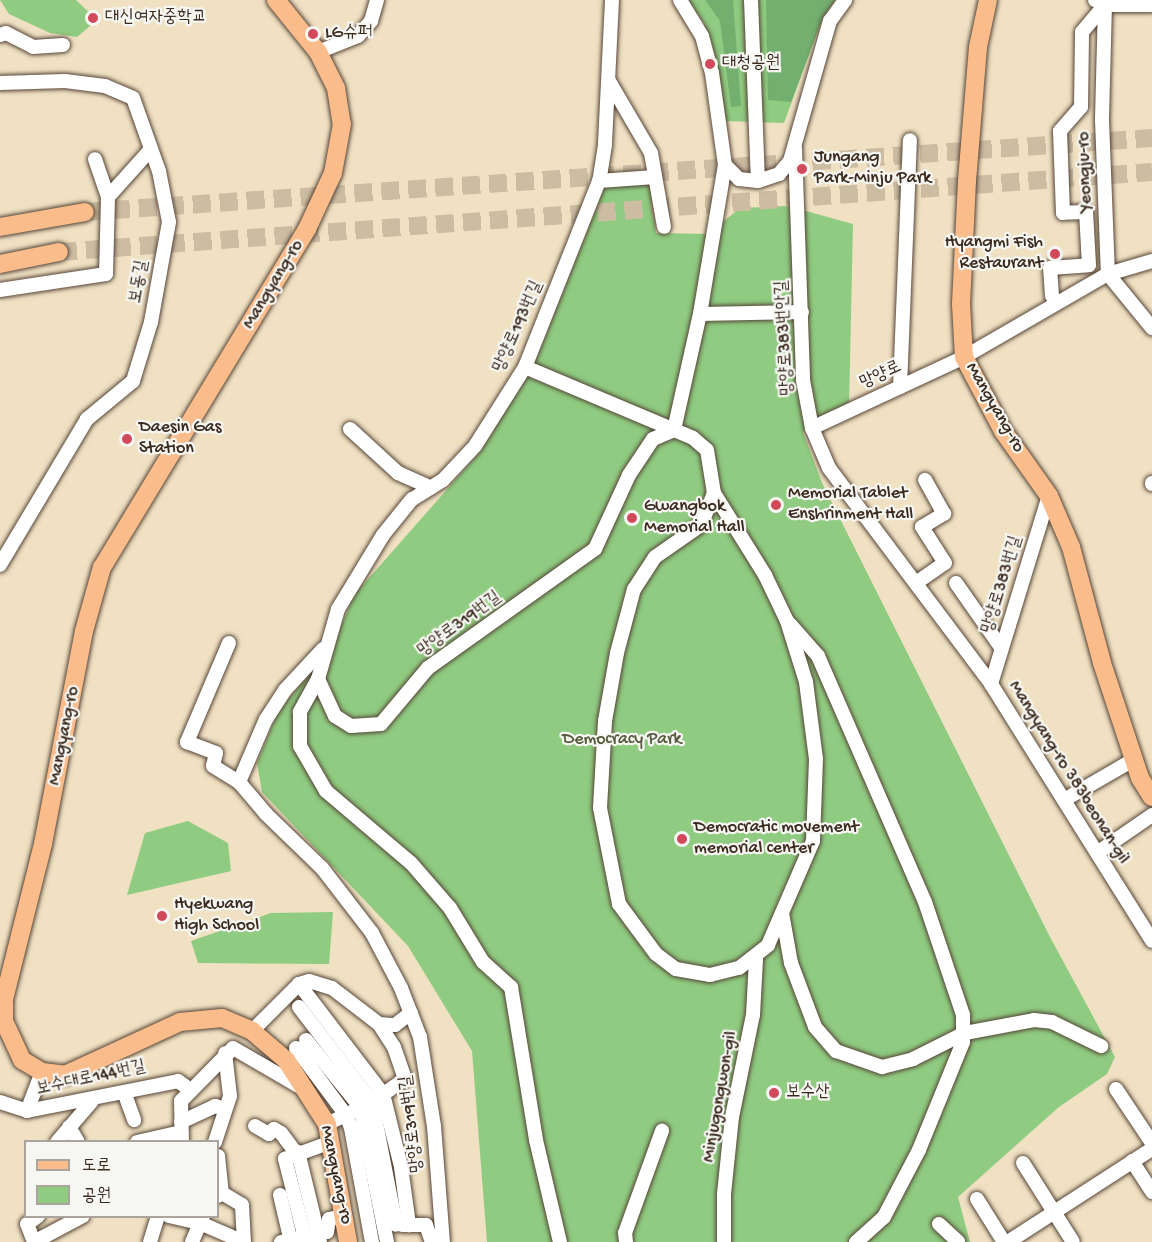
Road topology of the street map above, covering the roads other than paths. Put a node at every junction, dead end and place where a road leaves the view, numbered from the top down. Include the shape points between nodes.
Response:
1 (276, 0) edge
2 (377, 0) edge
3 (612, 0) edge
4 (680, 0) edge
5 (751, 0) edge
6 (845, 0) edge
7 (988, 0) edge
8 (1103, 2) edge
9 (1152, 5) edge
10 (0, 35) edge
11 (63, 45) dead end
12 (318, 52) junction
13 (609, 81) junction
14 (0, 83) edge
15 (910, 140) dead end
16 (795, 148) junction
17 (151, 149) junction
18 (95, 159) dead end
19 (725, 165) junction
20 (655, 177) junction
21 (599, 181) junction
22 (758, 181) junction
23 (108, 197) junction
24 (86, 212) tunnel mouth
25 (0, 227) edge
26 (664, 227) dead end
27 (59, 252) tunnel mouth
28 (1152, 261) edge
29 (0, 264) edge
30 (1108, 274) junction
31 (0, 291) edge
32 (1052, 296) dead end
33 (802, 312) junction
34 (700, 314) junction
35 (1152, 328) edge
36 (964, 357) junction
37 (525, 367) junction
38 (900, 387) junction
39 (812, 428) junction
40 (350, 429) dead end
41 (674, 430) junction
42 (925, 480) dead end
43 (431, 488) junction
44 (714, 493) junction
45 (1049, 496) junction
46 (0, 566) edge
47 (916, 583) junction
48 (956, 583) dead end
49 (787, 621) junction
50 (229, 644) dead end
51 (325, 647) junction
52 (1002, 649) junction
53 (318, 679) junction
54 (991, 684) junction
55 (1133, 760) junction
56 (1146, 774) edge
57 (239, 782) junction
58 (1152, 797) edge
59 (1064, 800) junction
60 (1152, 815) edge
61 (1096, 853) junction
62 (782, 912) junction
63 (1152, 941) edge
64 (756, 959) junction
65 (299, 984) junction
66 (299, 1007) dead end
67 (411, 1013) junction
68 (379, 1024) junction
69 (252, 1030) junction
70 (965, 1033) junction
71 (1101, 1046) dead end
72 (225, 1053) junction
73 (42, 1072) junction
74 (189, 1089) junction
75 (1116, 1089) dead end
76 (124, 1092) junction
77 (309, 1092) junction
78 (92, 1101) junction
79 (371, 1101) junction
80 (0, 1102) edge
81 (225, 1109) junction
82 (27, 1111) junction
83 (346, 1115) junction
84 (135, 1120) dead end
85 (255, 1126) dead end
86 (69, 1127) junction
87 (662, 1131) dead end
88 (182, 1132) edge
89 (329, 1133) junction
90 (59, 1140) edge
91 (77, 1140) edge
92 (146, 1140) edge
93 (216, 1140) edge
94 (1152, 1143) edge
95 (1152, 1149) edge
96 (297, 1152) junction
97 (1132, 1161) junction
98 (1023, 1163) dead end
99 (373, 1171) junction
100 (219, 1175) edge
101 (1152, 1192) edge
102 (220, 1194) edge
103 (280, 1195) dead end
104 (977, 1199) dead end
105 (1053, 1210) junction
106 (35, 1218) edge
107 (79, 1218) edge
108 (157, 1218) edge
109 (186, 1218) edge
110 (202, 1220) edge
111 (939, 1224) dead end
112 (396, 1225) junction
113 (346, 1230) edge
114 (371, 1235) edge
115 (302, 1239) edge
116 (34, 1242) edge
117 (150, 1242) edge
118 (192, 1242) edge
119 (244, 1242) edge
120 (387, 1242) edge
121 (432, 1242) edge
122 (442, 1242) edge
123 (560, 1242) edge
124 (626, 1242) edge
125 (724, 1242) edge
126 (856, 1242) edge
127 (958, 1242) edge
128 (1006, 1242) edge
129 (1073, 1242) edge

1 - 12 main road, Mangyang-ro
2 - 12 street via 371,21 358,36
3 - 13 street, 망양로193번길
4 - 19 street via 702,36
5 - 22 street
6 - 16 street via 830,21
7 - 36 main road, Mangyang-ro via 978,47 966,181 961,304
8 - 9 street
8 - 30 street, Yeongju-ro via 1102,120
8 - 32 street via 1082,32 1081,107 1060,131 1063,213 1086,212 1089,265 1050,268
10 - 11 street via 6,33 33,47
12 - 73 main road, Mangyang-ro via 336,88 342,124 333,173 308,229 102,567 84,631 43,844 4,999 4,1021 13,1047 22,1060
13 - 20 street via 642,133
13 - 21 street, 망양로193번길
14 - 17 street, 보동길 via 65,81 105,86 133,98
15 - 38 street
16 - 22 street via 779,174
16 - 33 street, 망양로383번안길
17 - 23 street
17 - 46 street, 보동길 via 170,222 152,322 133,381 87,420
18 - 23 street
19 - 22 street via 739,178
19 - 34 street
20 - 21 street
20 - 26 street
21 - 37 street, 망양로193번길
23 - 31 street via 106,274
24 - 25 main road
27 - 29 main road
28 - 30 street, 망양로
30 - 35 street
30 - 36 street, 망양로
33 - 34 street
33 - 39 street, 망양로383번안길 via 803,380
34 - 41 street
36 - 38 street, 망양로
36 - 45 main road, Mangyang-ro via 1003,431
37 - 41 street
37 - 43 street, 망양로193번길 via 476,446
38 - 39 street, 망양로
39 - 47 street, 망양로383번안길 via 829,468
40 - 43 street via 398,473
41 - 44 street via 693,438 707,450
41 - 53 street, 망양로319번길 via 653,439 629,475 595,549 428,668 381,724 351,726 335,716
42 - 47 street via 944,514 922,527 945,563
43 - 51 street, 망양로193번길 via 412,499 354,578
44 - 49 street via 765,575
44 - 64 street via 701,525 655,557 634,589 617,653 606,722 600,807 619,904 656,954 676,969 710,975
45 - 52 street, 망양로383번길
45 - 55 main road, Mangyang-ro via 1071,547
47 - 54 street, 망양로383번안길
48 - 52 street
49 - 62 street via 806,682 816,759 813,841
49 - 70 street via 818,656 925,902 963,1015
50 - 57 street, 망양로319번길 via 187,742 216,753 213,766
51 - 53 street
51 - 57 street via 285,690 266,719
52 - 54 street, 망양로383번길
53 - 123 street via 300,712 300,746 326,791 411,863 450,908 483,962 511,987 536,1140
54 - 59 street, Mangyang-ro 383beonan-gil
55 - 56 main road, Mangyang-ro
55 - 59 street
56 - 58 main road, Mangyang-ro
57 - 67 street, 망양로319번길 via 322,868 372,933
59 - 61 street, Mangyang-ro 383beonan-gil
60 - 61 street
61 - 63 street, Mangyang-ro 383beonan-gil
62 - 64 street via 768,945
62 - 70 street via 791,963 815,1027 836,1051 882,1067 913,1059
64 - 125 street, Minjugongwon-gil via 753,1015 732,1117 724,1194
65 - 68 street via 309,981 332,988
65 - 69 street
65 - 79 street via 330,1024
66 - 79 street
67 - 68 street via 394,1025
67 - 122 street, 망양로319번길 via 420,1038 434,1126
68 - 79 street via 394,1047 405,1079
69 - 73 main road, Mangyang-ro via 222,1018 180,1022 93,1065 65,1075
69 - 77 main road, Mangyang-ro via 276,1050
70 - 71 street via 1034,1020 1052,1022
70 - 126 street via 948,1085 892,1205
72 - 74 street
72 - 77 street via 236,1048
72 - 81 street via 230,1096
73 - 82 street
74 - 76 street, 보수대로144번길 via 178,1081
74 - 88 street via 181,1101
75 - 94 street
76 - 78 street, 보수대로144번길
76 - 84 street
77 - 89 main road, Mangyang-ro
78 - 82 street, 보수대로144번길
78 - 86 street
79 - 83 street
79 - 83 street via 301,1044
79 - 99 street
79 - 112 street via 401,1167
80 - 82 street, 보수대로144번길
81 - 88 street via 215,1106
81 - 93 street
83 - 89 street
83 - 99 street
85 - 96 street via 269,1134 274,1129 281,1133
86 - 90 street
86 - 91 street
87 - 124 street via 625,1233
88 - 92 street
89 - 96 street
89 - 113 main road, Mangyang-ro
95 - 97 street
96 - 115 street via 312,1209
96 - 115 street via 285,1160
97 - 101 street
97 - 105 street
98 - 105 street
99 - 112 street
99 - 114 street
100 - 102 street
102 - 119 street via 242,1205
103 - 115 street
104 - 128 street
105 - 128 street
105 - 129 street
106 - 116 street via 27,1224
107 - 116 street
108 - 117 street
109 - 110 street
110 - 118 street
110 - 119 street
111 - 127 street
112 - 114 street
112 - 120 street
112 - 121 street via 426,1225
113 - 114 street
113 - 115 street via 329,1219 330,1229

